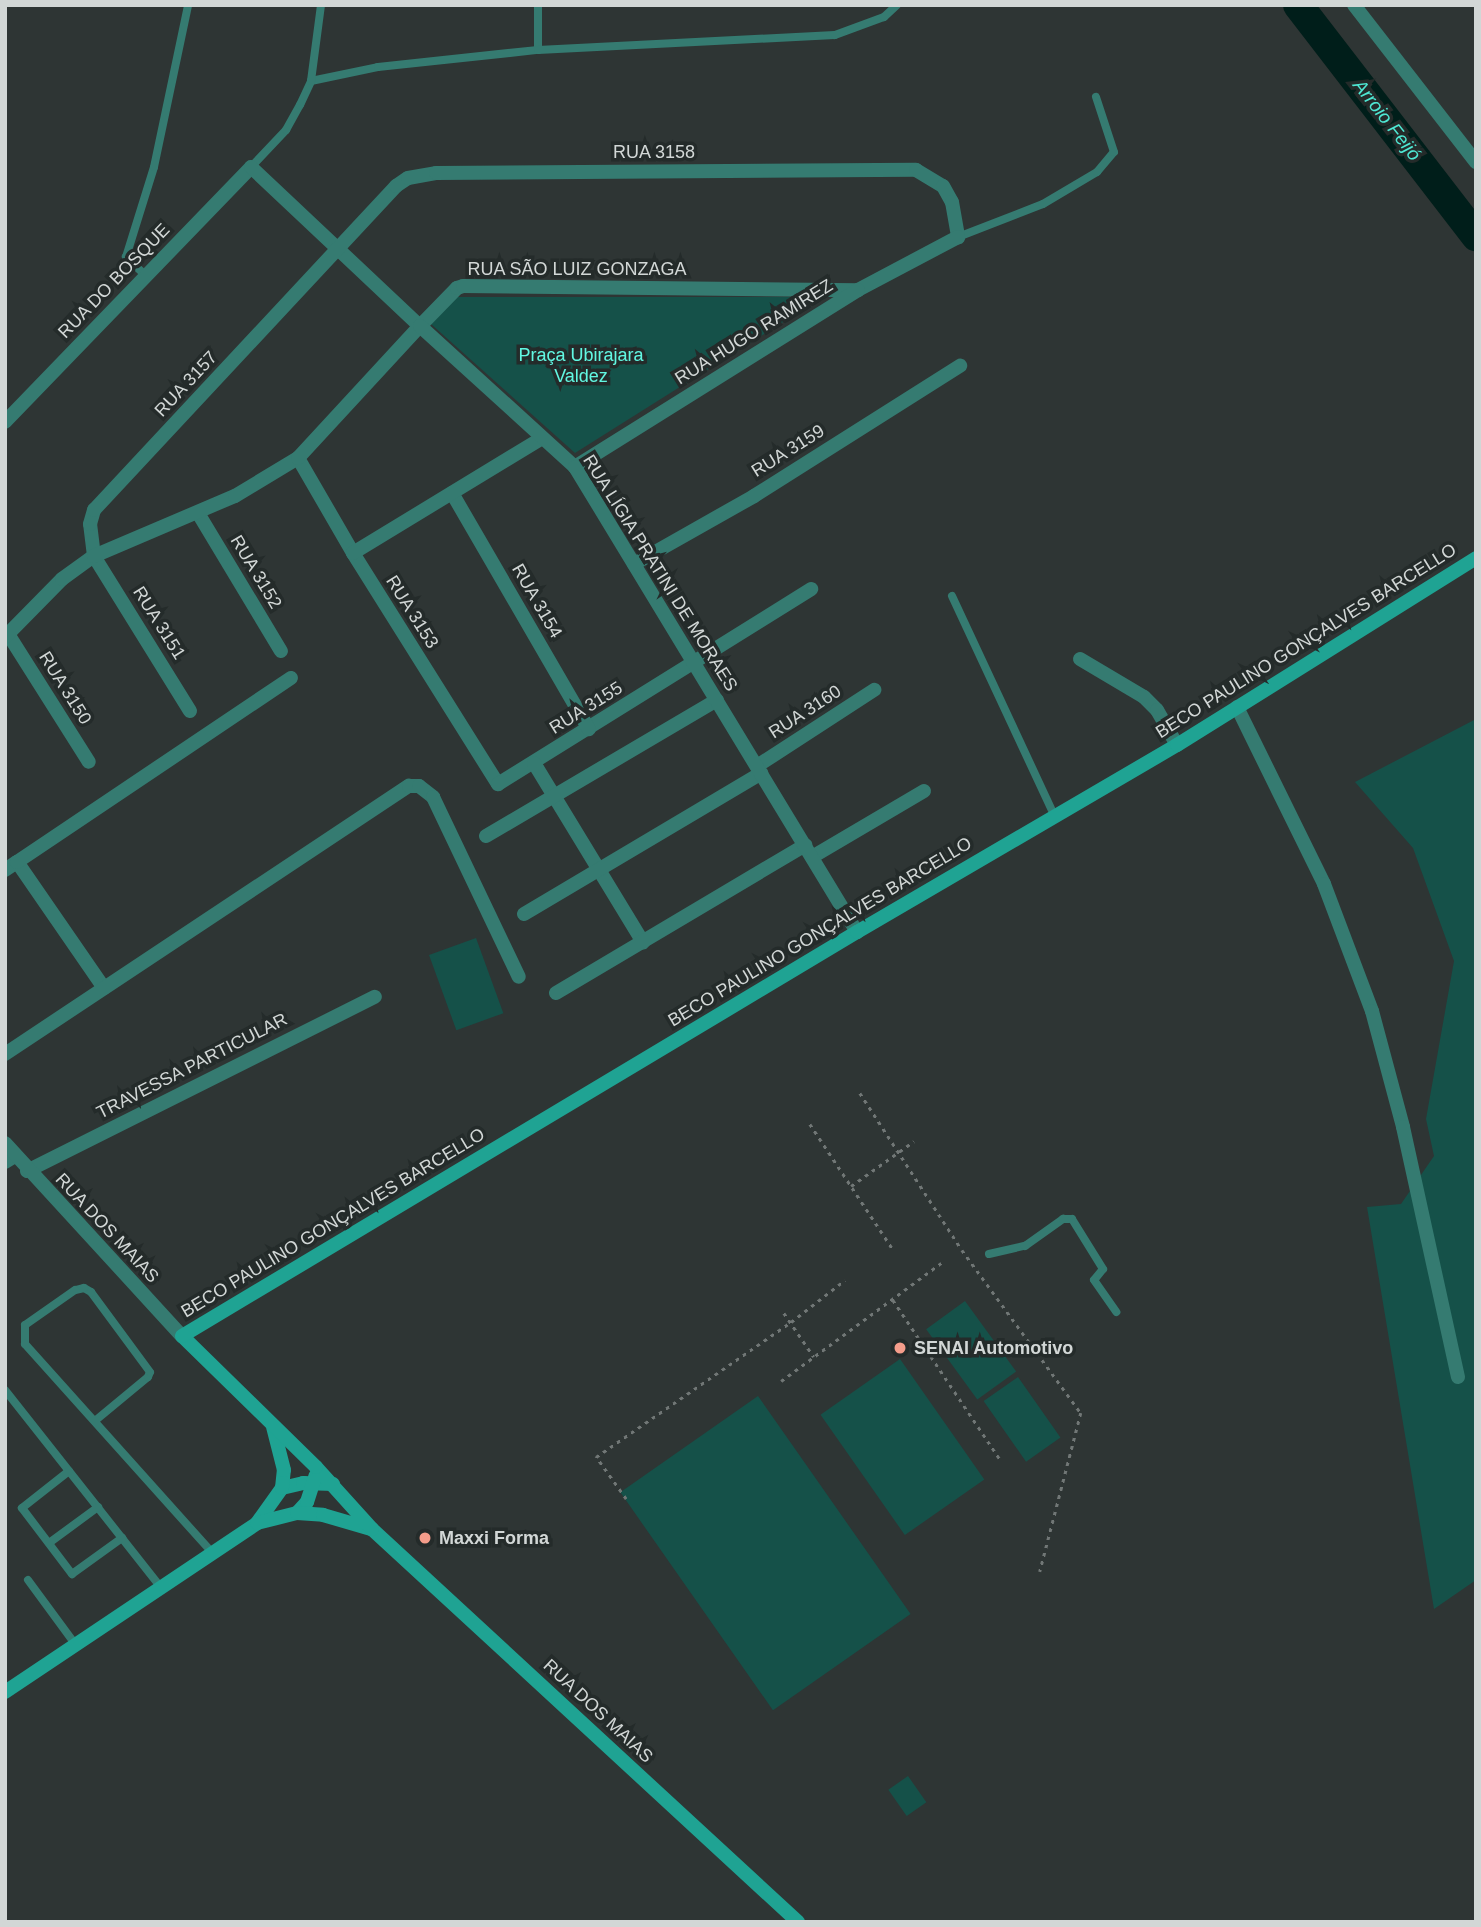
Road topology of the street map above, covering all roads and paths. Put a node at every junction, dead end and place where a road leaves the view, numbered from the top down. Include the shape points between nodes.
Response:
1 (188, 5) edge
2 (321, 5) edge
3 (538, 5) edge
4 (897, 5) edge
5 (1354, 5) edge
6 (538, 50) junction
7 (311, 80) junction
8 (1096, 97) dead end
9 (1476, 162) edge
10 (251, 167) junction
11 (958, 237) junction
12 (337, 250) junction
13 (146, 276) junction
14 (858, 290) junction
15 (420, 326) junction
16 (960, 366) dead end
17 (5, 422) edge
18 (542, 438) junction
19 (298, 458) junction
20 (575, 467) junction
21 (452, 493) junction
22 (198, 513) junction
23 (353, 554) junction
24 (94, 556) junction
25 (1476, 558) edge
26 (634, 564) junction
27 (811, 589) dead end
28 (953, 596) dead end
29 (7, 636) edge
30 (281, 651) dead end
31 (1080, 659) dead end
32 (694, 663) junction
33 (291, 678) dead end
34 (874, 690) dead end
35 (717, 700) junction
36 (1237, 708) junction
37 (190, 711) dead end
38 (589, 729) junction
39 (1177, 745) junction
40 (89, 762) dead end
41 (534, 763) junction
42 (759, 770) junction
43 (498, 784) joint
44 (924, 791) dead end
45 (554, 798) junction
46 (1054, 816) junction
47 (486, 836) dead end
48 (809, 851) junction
49 (11, 866) edge
50 (601, 869) junction
51 (524, 914) dead end
52 (857, 932) junction
53 (643, 942) junction
54 (519, 977) dead end
55 (104, 988) junction
56 (556, 993) dead end
57 (374, 997) dead end
58 (5, 1054) edge
59 (860, 1093) dead end
60 (810, 1124) dead end
61 (914, 1141) dead end
62 (5, 1143) edge
63 (897, 1153) junction
64 (10, 1159) edge
65 (27, 1171) junction
66 (851, 1186) junction
67 (894, 1251) dead end
68 (989, 1254) dead end
69 (941, 1263) dead end
70 (845, 1280) dead end
71 (893, 1300) junction
72 (784, 1312) dead end
73 (1116, 1312) dead end
74 (791, 1322) junction
75 (182, 1336) junction
76 (814, 1357) junction
77 (1458, 1377) dead end
78 (781, 1381) dead end
79 (5, 1390) edge
80 (96, 1420) junction
81 (273, 1426) junction
82 (1002, 1462) dead end
83 (316, 1467) junction
84 (69, 1471) junction
85 (315, 1482) junction
86 (332, 1485) junction
87 (282, 1489) junction
88 (626, 1499) dead end
89 (97, 1507) junction
90 (298, 1513) junction
91 (257, 1523) junction
92 (372, 1529) junction
93 (122, 1538) junction
94 (49, 1544) junction
95 (211, 1551) junction
96 (1040, 1572) dead end
97 (27, 1580) dead end
98 (160, 1586) junction
99 (75, 1644) junction
100 (5, 1692) edge
101 (798, 1922) edge

1 - 13 lane via 154,167 126,257
2 - 7 lane
3 - 6 lane
4 - 6 lane via 884,17 835,35
5 - 9 street
6 - 7 lane via 378,67
7 - 10 lane via 286,130
8 - 11 lane via 1114,152 1097,172 1043,204
10 - 12 street, RUA LÍGIA PRATINI DE MORAES
10 - 13 street, RUA DO BOSQUE
11 - 12 street, RUA 3158 via 952,202 943,186 916,170 436,173 408,178 396,186
11 - 14 street, RUA HUGO RAMIREZ
12 - 15 street, RUA LÍGIA PRATINI DE MORAES
12 - 24 street, RUA 3157 via 94,510 90,524
13 - 17 street, RUA DO BOSQUE
14 - 15 street, RUA SÃO LUIZ GONZAGA via 463,286
14 - 20 street, RUA HUGO RAMIREZ
15 - 18 street, RUA LÍGIA PRATINI DE MORAES
15 - 19 street, RUA SÃO LUIZ GONZAGA
16 - 26 street, RUA 3159 via 754,496
18 - 20 street, RUA LÍGIA PRATINI DE MORAES
18 - 21 street
19 - 22 street, RUA SÃO LUIZ GONZAGA
19 - 23 street, RUA 3153
20 - 26 street, RUA LÍGIA PRATINI DE MORAES
21 - 23 street
21 - 38 street, RUA 3154
22 - 24 street, RUA SÃO LUIZ GONZAGA
22 - 30 street, RUA 3152
23 - 43 street, RUA 3153
24 - 29 street, RUA SÃO LUIZ GONZAGA via 62,579
24 - 37 street, RUA 3151
25 - 36 main road, BECO PAULINO GONÇALVES BARCELLO
26 - 32 street, RUA LÍGIA PRATINI DE MORAES
27 - 32 street, RUA 3155
28 - 46 lane
29 - 40 street, RUA 3150
31 - 39 street via 1144,697
32 - 35 street, RUA LÍGIA PRATINI DE MORAES
32 - 38 street, RUA 3155
33 - 49 street
34 - 42 street, RUA 3160
35 - 42 street, RUA LÍGIA PRATINI DE MORAES
35 - 45 street
36 - 39 main road, BECO PAULINO GONÇALVES BARCELLO
36 - 77 street via 1324,884 1372,1011 1403,1127
38 - 41 street, RUA 3155
39 - 46 main road, BECO PAULINO GONÇALVES BARCELLO
41 - 43 street, RUA 3155
41 - 45 street
42 - 48 street, RUA LÍGIA PRATINI DE MORAES
42 - 50 street, RUA 3160
44 - 48 street
45 - 47 street
45 - 50 street
46 - 52 main road, BECO PAULINO GONÇALVES BARCELLO
48 - 52 street, RUA LÍGIA PRATINI DE MORAES
48 - 53 street
49 - 55 street
50 - 51 street, RUA 3160
50 - 53 street
52 - 75 main road, BECO PAULINO GONÇALVES BARCELLO
53 - 56 street
54 - 55 street via 433,797 419,786 409,786
55 - 58 street
57 - 65 street, TRAVESSA PARTICULAR
59 - 63 path
60 - 66 path
61 - 63 path
62 - 64 street, RUA DOS MAIAS
63 - 66 path
63 - 96 path via 1081,1413
64 - 65 street, RUA DOS MAIAS
65 - 75 street, RUA DOS MAIAS
66 - 67 path
68 - 73 lane via 1025,1246 1063,1219 1072,1219 1103,1269 1094,1280
69 - 71 path
70 - 74 path
71 - 76 path
71 - 82 path
72 - 74 path
74 - 76 path
74 - 88 path via 596,1457
75 - 81 main road, RUA DOS MAIAS
76 - 78 path
79 - 84 lane
80 - 80 lane via 150,1372 91,1292 75,1290 25,1325 23,1335 25,1344
80 - 95 lane
81 - 83 main road, RUA DOS MAIAS
81 - 87 main road via 284,1470
83 - 85 main road
83 - 86 main road, RUA DOS MAIAS
84 - 89 lane
84 - 94 lane via 22,1507
85 - 86 main road
85 - 87 main road
85 - 90 main road
86 - 92 main road, RUA DOS MAIAS
87 - 91 main road
89 - 93 lane
89 - 94 lane
90 - 91 main road
90 - 92 main road, RUA DOS MAIAS
91 - 95 main road
92 - 101 main road, RUA DOS MAIAS
93 - 94 lane via 72,1574
93 - 98 lane
95 - 98 main road
97 - 99 lane
98 - 99 main road
99 - 100 main road

